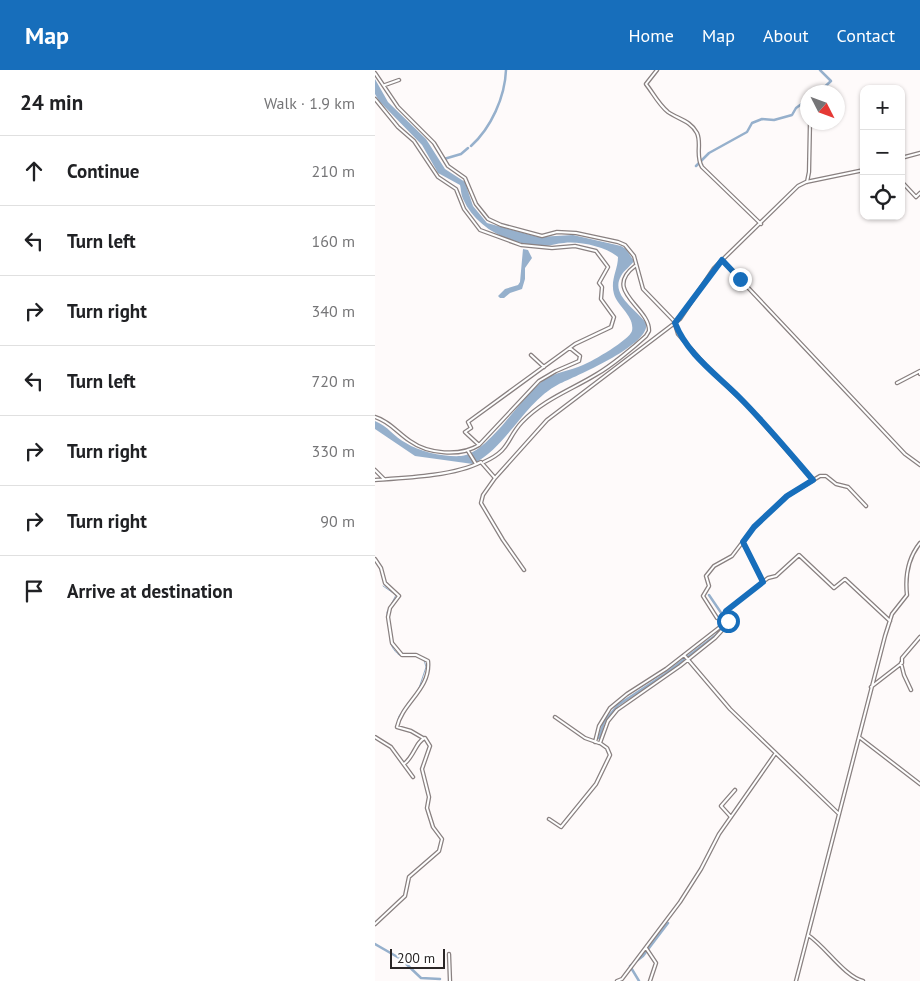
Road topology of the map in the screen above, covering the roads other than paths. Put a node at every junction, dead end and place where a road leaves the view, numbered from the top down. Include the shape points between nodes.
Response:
1 (657, 70) edge
2 (375, 73) edge
3 (399, 80) dead end
4 (384, 84) junction
5 (375, 99) edge
6 (810, 130) edge
7 (920, 153) edge
8 (905, 157) edge
9 (860, 171) edge
10 (807, 182) junction
11 (905, 186) edge
12 (920, 193) edge
13 (761, 224) junction
14 (722, 260) junction
15 (635, 266) junction
16 (675, 323) junction
17 (570, 348) junction
18 (531, 355) dead end
19 (544, 367) junction
20 (920, 374) edge
21 (897, 383) dead end
22 (375, 417) edge
23 (479, 445) junction
24 (468, 451) junction
25 (483, 463) junction
26 (476, 464) junction
27 (920, 465) edge
28 (375, 470) edge
29 (495, 478) junction
30 (384, 479) junction
31 (375, 480) edge
32 (813, 480) junction
33 (866, 506) dead end
34 (743, 542) junction
35 (920, 543) edge
36 (375, 559) edge
37 (524, 570) dead end
38 (763, 582) junction
39 (890, 621) junction
40 (920, 637) edge
41 (684, 655) junction
42 (688, 660) junction
43 (901, 663) junction
44 (871, 686) junction
45 (911, 690) dead end
46 (555, 718) dead end
47 (375, 737) edge
48 (859, 737) junction
49 (423, 738) junction
50 (595, 742) junction
51 (601, 744) junction
52 (775, 754) junction
53 (404, 764) junction
54 (413, 777) dead end
55 (920, 784) edge
56 (735, 790) dead end
57 (840, 815) junction
58 (731, 816) junction
59 (549, 819) dead end
60 (375, 924) edge
61 (807, 935) junction
62 (645, 947) junction
63 (449, 954) dead end
64 (450, 981) edge
65 (617, 981) edge
66 (650, 981) edge
67 (797, 981) edge
68 (863, 981) edge

1 - 13 street via 646,84 663,108 696,131 697,158 703,167
2 - 4 street
3 - 4 street
4 - 15 street via 398,107 434,143 447,166 465,178 476,204 488,219 542,236 569,232 618,242 632,252
5 - 17 street via 398,128 414,141 438,177 456,189 464,209 480,230 521,245 552,248 566,245 596,251 608,267 600,279 601,296 614,321 609,329
6 - 10 street
7 - 8 street
9 - 10 street
10 - 13 street via 798,186
11 - 12 street via 916,197
13 - 14 street
14 - 16 street
14 - 27 street via 905,454
15 - 16 street via 643,289
15 - 25 street via 626,276 625,291 647,320 649,332 646,336 597,375 549,399 514,431 501,452
16 - 29 street via 547,420
16 - 32 street via 678,334 692,351 747,405
17 - 19 street
17 - 23 street via 580,356 579,362 539,380
18 - 19 street
19 - 23 street via 468,422 471,428 465,432
20 - 21 street via 919,371
22 - 24 street via 383,419 419,446 453,453
23 - 24 street
24 - 26 street
25 - 26 street
25 - 29 street
26 - 30 street via 443,473
28 - 30 street
29 - 37 street via 481,503
30 - 31 street
32 - 33 street via 826,476 836,484 848,487
32 - 34 street via 787,496
34 - 38 street
34 - 41 street via 732,556 714,566 705,576 709,586 703,596 723,622
35 - 39 street via 905,579 907,596
36 - 49 street via 385,584 399,596 388,615 393,646 402,655 419,656 427,661 428,669 420,691 401,715 397,727 411,730
38 - 39 street via 776,576 799,554 834,588 845,579
38 - 42 street via 726,611 727,626
39 - 44 street
40 - 43 street
41 - 42 street
41 - 50 street via 610,708 599,726
42 - 51 street via 617,710 608,722
42 - 52 street via 720,699
43 - 44 street
43 - 45 street
44 - 48 street
46 - 50 street
47 - 53 street via 391,747
48 - 55 street
48 - 57 street
49 - 53 street via 411,759
49 - 60 street via 430,746 423,769 429,817 442,839 439,851 413,872 405,896
50 - 51 street
51 - 59 street via 610,755 596,784 561,827
52 - 57 street
52 - 58 street
53 - 54 street
56 - 58 street via 721,806
57 - 61 street
58 - 62 street via 680,902
61 - 67 street
61 - 68 street via 821,944 854,977
62 - 65 street
62 - 66 street via 656,963
63 - 64 street

